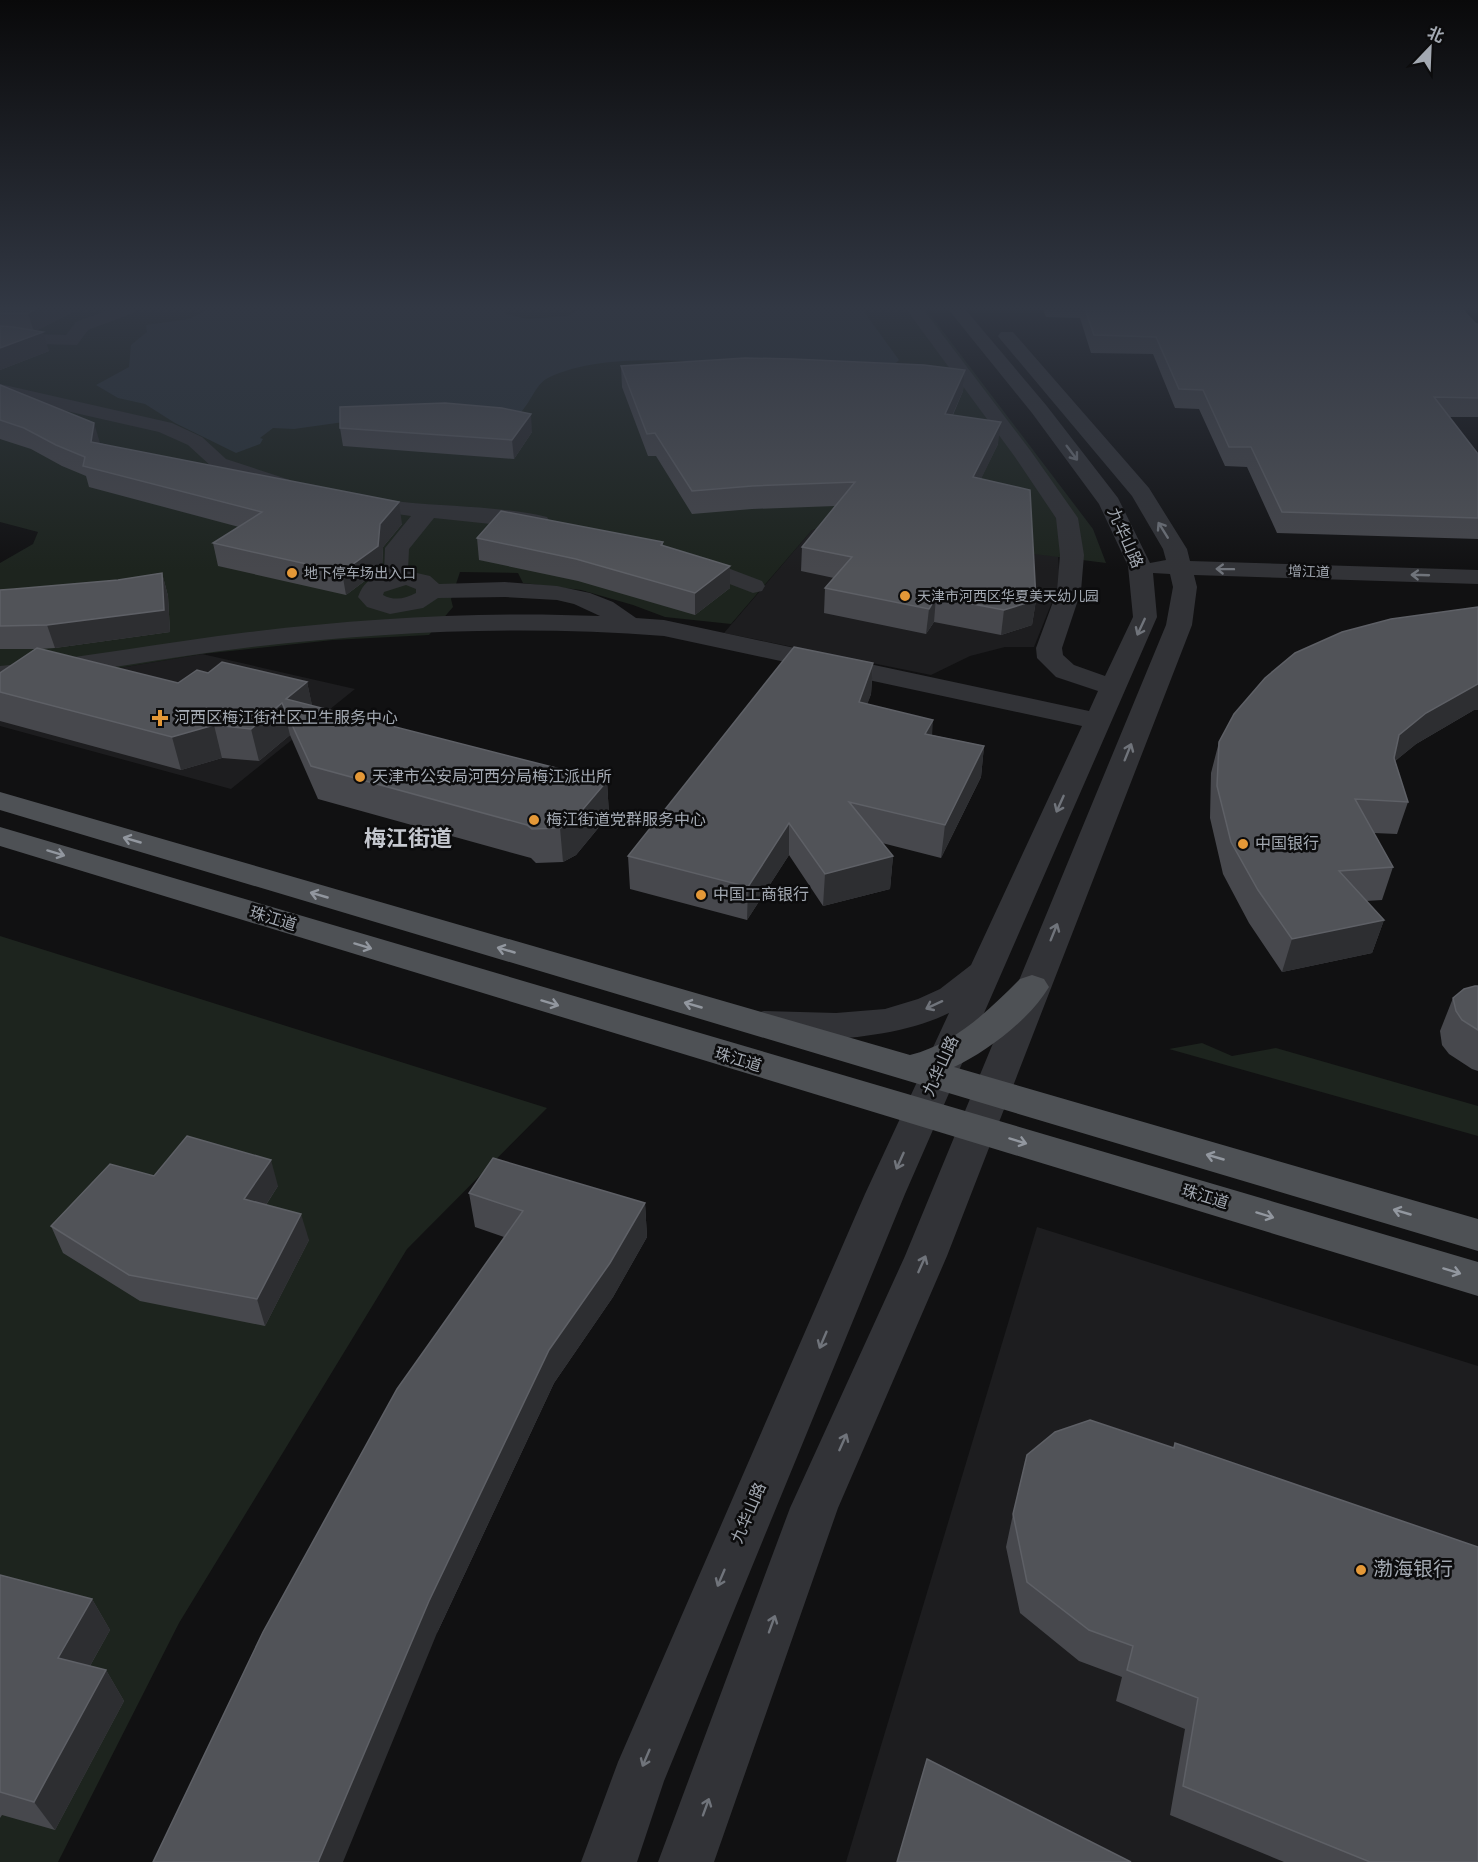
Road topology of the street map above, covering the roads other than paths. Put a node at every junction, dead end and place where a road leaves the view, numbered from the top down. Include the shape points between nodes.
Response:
1 (25, 396) edge
2 (980, 396) edge
3 (1028, 396) edge
4 (1057, 396) edge
5 (300, 490) edge
6 (334, 497) edge
7 (427, 512) junction
8 (555, 524) edge
9 (672, 555) edge
10 (1142, 576) junction
11 (1183, 577) junction
12 (1478, 577) edge
13 (396, 579) junction
14 (753, 586) dead end
15 (429, 591) junction
16 (1478, 596) edge
17 (398, 616) junction
18 (629, 624) junction
19 (0, 674) edge
20 (1113, 687) junction
21 (1098, 721) junction
22 (0, 801) edge
23 (0, 836) edge
24 (983, 973) junction
25 (1032, 987) junction
26 (750, 1022) junction
27 (928, 1079) junction
28 (985, 1110) junction
29 (1478, 1235) edge
30 (1478, 1279) edge
31 (609, 1862) edge
32 (686, 1862) edge

1 - 5 street via 165,428 195,441 219,463
2 - 20 street via 1067,518 1072,555 1069,591 1049,648 1050,658 1065,671
3 -> 10 street, 九华山路 via 1110,502
11 -> 4 street, 九华山路 via 1175,549 1140,494
6 - 7 street
7 - 8 street
7 - 13 street via 397,548
9 - 14 street
10 - 11 street, 增江道
10 -> 20 street, 九华山路 via 1145,617
12 -> 11 street, 增江道
11 - 16 street, 增江道
25 -> 11 street, 九华山路 via 1179,625
13 - 15 street via 421,581
13 - 17 street via 373,588 370,597
15 - 17 street
15 - 18 street via 522,591 573,597 591,600
17 - 18 street via 450,622
17 - 19 street
18 - 21 street via 664,628
20 - 21 street, 九华山路
21 -> 24 street, 九华山路
26 -> 22 main road, 珠江道
23 -> 27 main road, 珠江道 via 740,1060
24 -> 26 street via 953,997 900,1019 838,1026
24 - 27 street, 九华山路
25 - 27 main road
25 - 28 street, 九华山路
26 - 27 main road, 珠江道
27 - 28 main road, 珠江道
27 -> 31 street, 九华山路 via 637,1781
29 -> 28 main road, 珠江道
28 -> 30 main road, 珠江道
32 -> 28 street, 九华山路 via 814,1508 926,1256

